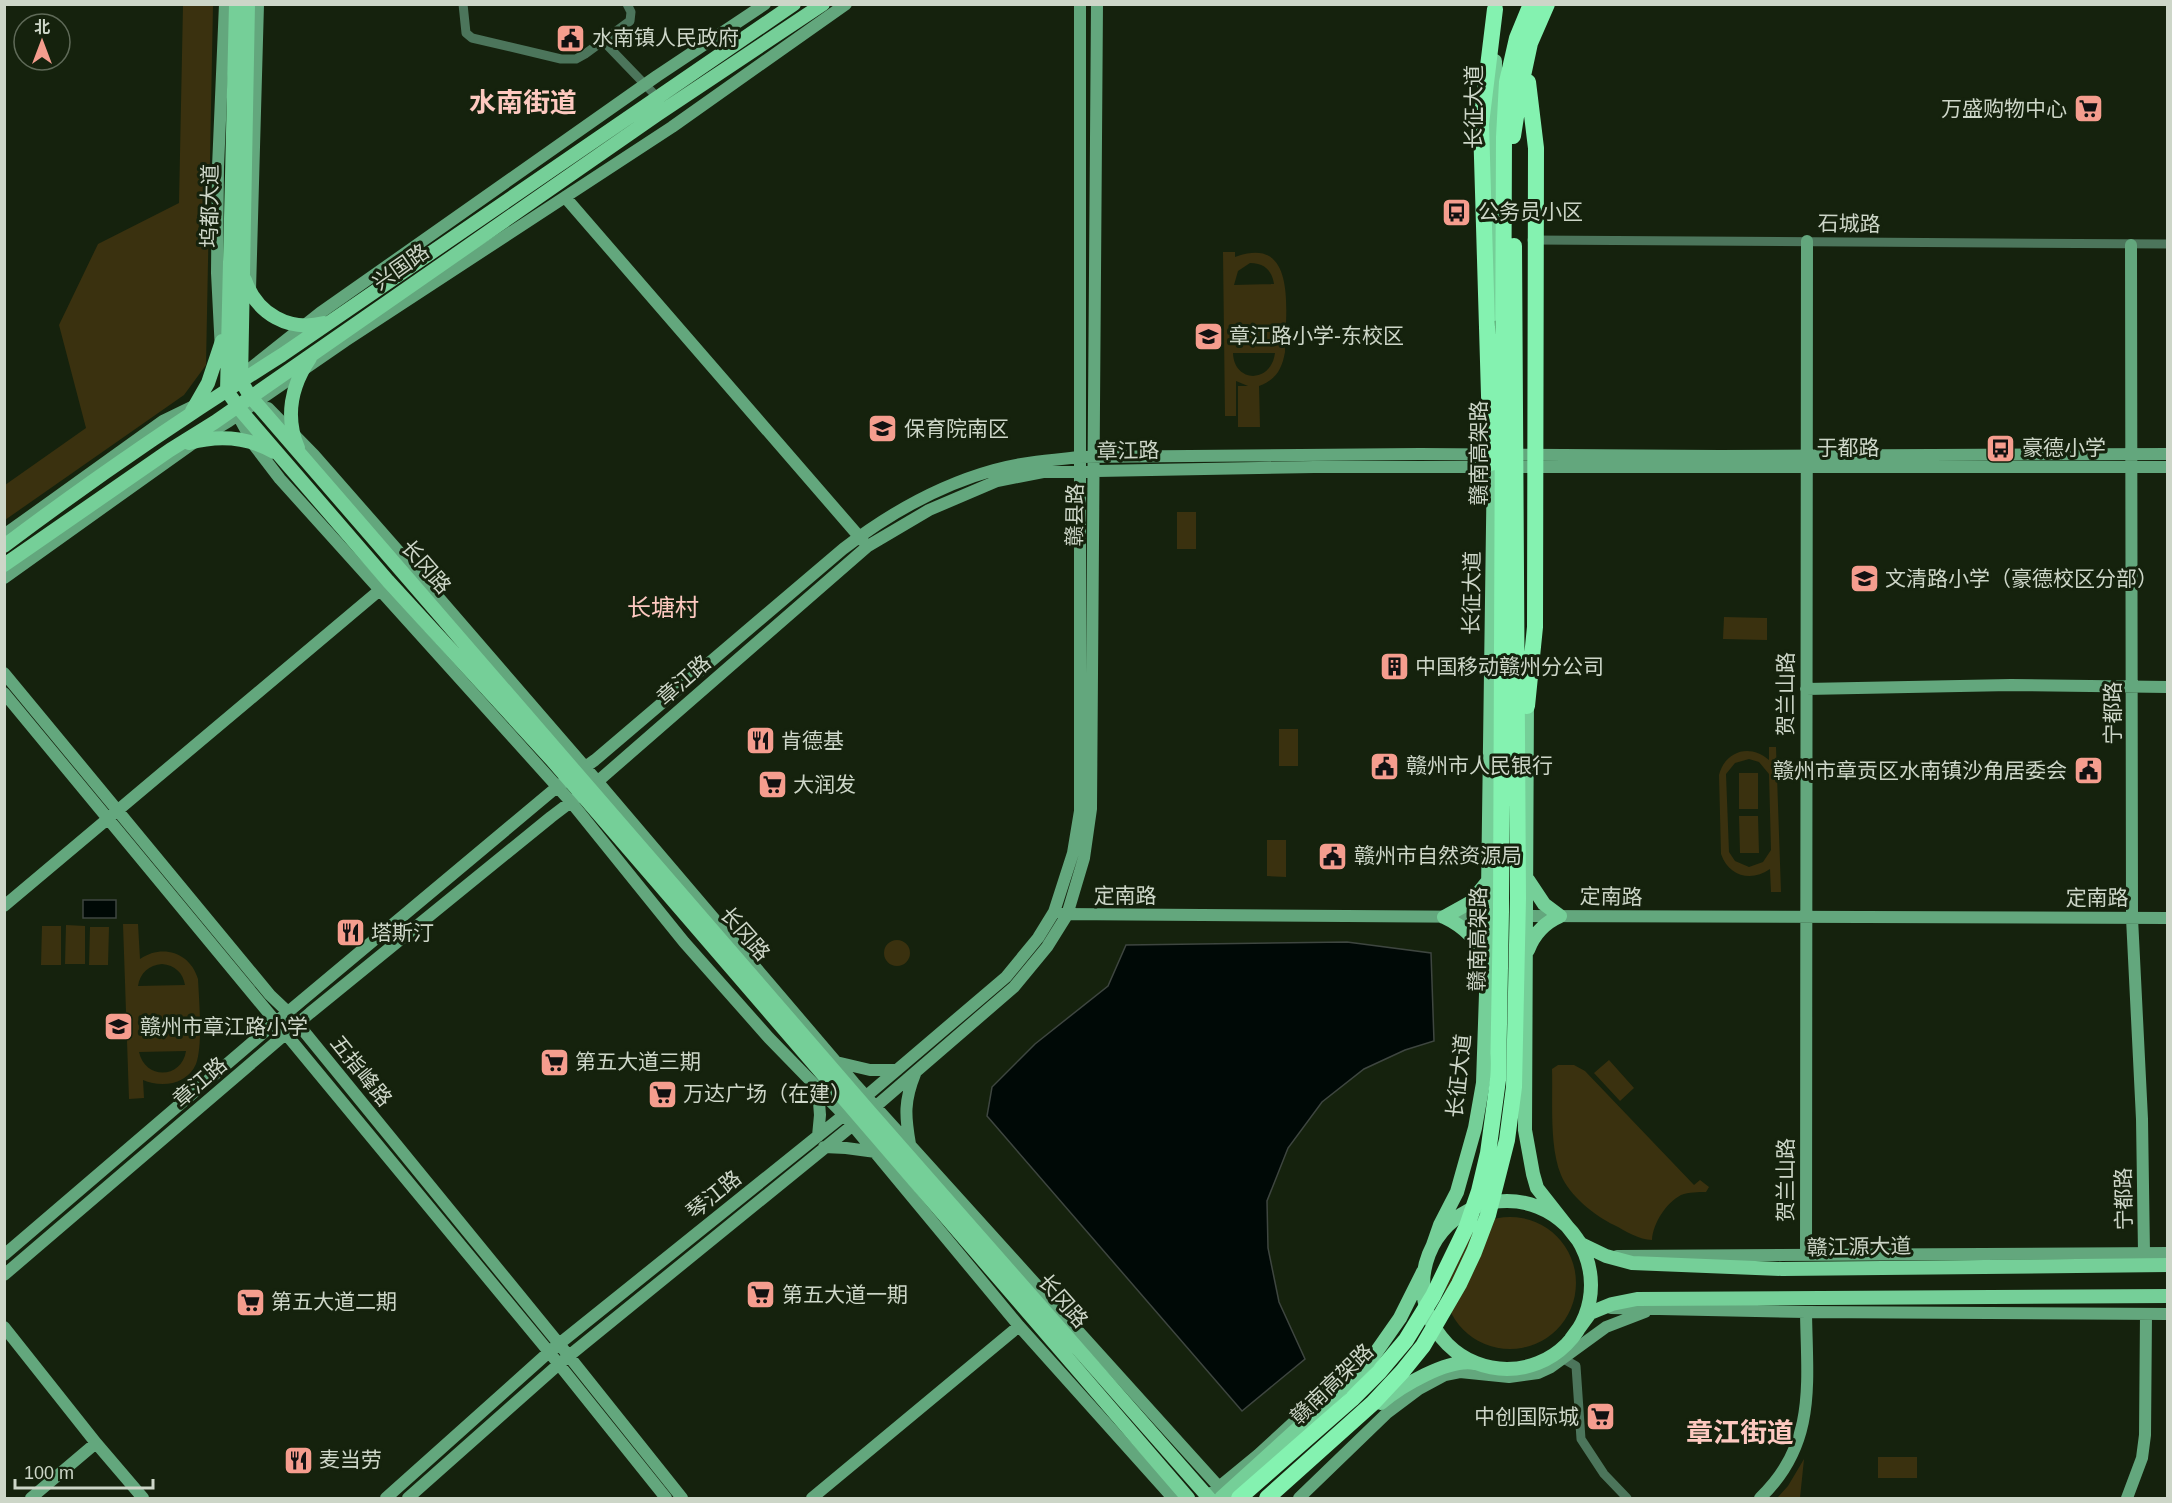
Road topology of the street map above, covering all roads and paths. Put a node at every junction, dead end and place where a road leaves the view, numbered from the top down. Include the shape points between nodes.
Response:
1 (225, 4) edge
2 (236, 4) edge
3 (248, 4) edge
4 (258, 4) edge
5 (463, 4) edge
6 (627, 4) edge
7 (765, 4) edge
8 (795, 4) edge
9 (823, 4) edge
10 (846, 4) edge
11 (1080, 4) edge
12 (1097, 4) edge
13 (1546, 4) edge
14 (1527, 5) edge
15 (1494, 6) edge
16 (604, 42) junction
17 (1528, 82) junction
18 (645, 84) junction
19 (658, 98) junction
20 (565, 197) junction
21 (1530, 240) junction
22 (1807, 241) junction
23 (2168, 244) edge
24 (2131, 245) junction
25 (243, 271) junction
26 (229, 289) junction
27 (249, 292) junction
28 (332, 320) junction
29 (305, 326) junction
30 (221, 348) junction
31 (315, 352) junction
32 (300, 373) junction
33 (244, 377) junction
34 (225, 389) junction
35 (255, 398) junction
36 (197, 405) junction
37 (237, 410) junction
38 (173, 425) junction
39 (293, 433) junction
40 (196, 441) junction
41 (254, 445) junction
42 (170, 450) junction
43 (2168, 454) edge
44 (302, 455) junction
45 (281, 457) junction
46 (1080, 457) junction
47 (1095, 457) junction
48 (1494, 461) junction
49 (1528, 461) junction
50 (1807, 461) junction
51 (2132, 461) junction
52 (2168, 467) edge
53 (1080, 471) junction
54 (1095, 472) junction
55 (4, 535) edge
56 (863, 541) junction
57 (4, 546) edge
58 (4, 565) edge
59 (4, 578) edge
60 (381, 589) junction
61 (1502, 652) junction
62 (4, 673) edge
63 (2132, 686) junction
64 (2168, 687) edge
65 (1806, 689) junction
66 (4, 693) edge
67 (572, 776) junction
68 (1518, 788) junction
69 (584, 791) junction
70 (117, 809) junction
71 (107, 819) junction
72 (1527, 877) junction
73 (1488, 881) junction
74 (4, 906) edge
75 (1054, 912) junction
76 (1067, 915) junction
77 (1527, 916) junction
78 (1560, 916) junction
79 (1444, 917) junction
80 (1805, 917) junction
81 (1488, 918) junction
82 (2132, 918) junction
83 (2168, 918) edge
84 (1526, 962) junction
85 (1487, 964) junction
86 (289, 1013) junction
87 (276, 1022) junction
88 (297, 1023) junction
89 (286, 1034) junction
90 (836, 1062) junction
91 (897, 1070) junction
92 (915, 1072) junction
93 (818, 1089) junction
94 (860, 1110) junction
95 (821, 1142) junction
96 (911, 1146) junction
97 (876, 1152) junction
98 (1564, 1223) junction
99 (1575, 1235) junction
100 (1433, 1245) junction
101 (2144, 1252) junction
102 (2168, 1252) edge
103 (4, 1255) edge
104 (1806, 1255) junction
105 (1606, 1256) junction
106 (2168, 1265) edge
107 (1424, 1269) junction
108 (4, 1275) edge
109 (2168, 1296) edge
110 (1601, 1308) junction
111 (1658, 1309) junction
112 (1806, 1312) junction
113 (2146, 1314) junction
114 (2168, 1314) edge
115 (1019, 1326) junction
116 (4, 1327) edge
117 (1571, 1339) junction
118 (554, 1349) junction
119 (1559, 1356) junction
120 (564, 1360) junction
121 (1492, 1367) junction
122 (1373, 1403) junction
123 (96, 1443) junction
124 (1219, 1496) edge
125 (31, 1498) edge
126 (143, 1498) edge
127 (386, 1498) edge
128 (408, 1498) edge
129 (666, 1498) edge
130 (682, 1498) edge
131 (812, 1498) edge
132 (1173, 1498) edge
133 (1188, 1498) edge
134 (1267, 1498) edge
135 (1275, 1498) edge
136 (1283, 1498) edge
137 (1299, 1498) edge
138 (1627, 1498) edge
139 (1760, 1498) edge
140 (2127, 1498) edge

1 - 30 street via 218,167
2 - 26 main road, 坞都大道
3 - 25 main road, 坞都大道
4 - 27 street
5 - 16 street via 466,33 472,38 568,59 576,59
6 - 16 street via 630,21
7 - 18 street
8 - 19 main road, 兴国路
9 - 31 main road, 兴国路
10 - 20 street
11 - 46 street, 赣县路
12 - 47 street, 赣县路
13 - 68 highway, 赣南高架路, bridge via 1530,44 1513,138
14 - 17 main road
14 - 61 highway, 赣南高架路, bridge via 1507,82 1504,137
15 - 48 main road, 长征大道
15 - 61 highway, bridge via 1481,124 1489,422
16 - 18 street
17 - 21 main road
17 - 68 highway, bridge via 1536,148 1535,627
18 - 19 street
18 - 29 street
19 - 28 main road, 兴国路
20 - 32 street
20 - 56 street
21 - 22 street, 石城路
21 - 49 main road
22 - 24 street, 石城路
22 - 50 street, 贺兰山路
23 - 24 street, 石城路
24 - 51 street, 宁都路
25 - 27 main road
25 - 33 main road, 坞都大道
26 - 30 main road
26 - 34 main road, 坞都大道
27 - 29 main road via 273,317
27 - 33 street
28 - 29 main road
28 - 33 main road, 兴国路
29 - 33 street
30 - 34 street
30 - 36 main road
31 - 32 main road
31 - 35 main road, 兴国路
32 - 35 street
32 - 39 main road via 291,402
33 - 34 main road, 兴国路
33 - 35 main road, 坞都大道
34 - 36 street
34 - 37 main road
34 - 38 main road, 兴国路
35 - 37 main road, 兴国路
35 - 39 street
35 - 44 main road, 长冈路
36 - 38 main road
36 - 55 street via 163,421
37 - 40 street
37 - 41 street
37 - 42 main road, 兴国路
37 - 45 main road, 长冈路
38 - 57 main road, 兴国路
39 - 44 main road
39 - 67 street via 408,561
40 - 41 main road via 228,438
40 - 42 main road
40 - 59 street
41 - 45 main road
41 - 60 street
42 - 58 main road, 兴国路
43 - 51 street, 于都路
44 - 67 main road, 长冈路
45 - 67 main road, 长冈路 via 388,581
46 - 47 street, 章江路
46 - 53 street, 赣县路
46 - 56 street, 章江路 via 994,470 961,481 925,497
47 - 48 street, 章江路
47 - 54 street, 赣县路
48 - 49 street, 章江路
48 - 54 street, 章江路
48 - 73 main road, 长征大道
49 - 50 street, 于都路
49 - 72 main road
50 - 51 street, 于都路
50 - 65 street, 贺兰山路
51 - 52 street, 于都路
51 - 63 street, 宁都路
53 - 54 street, 章江路
53 - 56 street, 章江路 via 1043,472 997,481
53 - 75 street, 赣县路 via 1080,811 1073,853
54 - 76 street, 赣县路 via 1090,809 1084,858
56 - 67 street, 章江路
56 - 69 street, 章江路
60 - 67 street
60 - 70 street
61 - 124 highway, 赣南高架路, bridge via 1498,1080 1479,1191 1467,1226 1422,1315 1379,1372 1352,1399
62 - 70 street, 五指峰路
63 - 64 street
63 - 65 street
63 - 82 street, 宁都路
65 - 80 street, 贺兰山路
66 - 71 street, 五指峰路
67 - 69 main road, 长冈路
67 - 69 street
67 - 86 street, 章江路
68 - 122 highway, 赣南高架路, bridge via 1514,1087 1499,1177 1488,1215 1459,1284 1423,1346
69 - 88 street, 章江路
69 - 90 street
69 - 93 street via 684,942
69 - 94 main road, 长冈路
70 - 71 street
70 - 86 street, 五指峰路
71 - 74 street
71 - 87 street, 五指峰路
72 - 77 main road
72 - 78 main road via 1538,897
73 - 79 main road via 1471,902
73 - 81 main road, 长征大道
75 - 76 street, 定南路
75 - 91 street, 琴江路 via 1006,977
76 - 79 street, 定南路
76 - 92 street, 琴江路 via 1014,987
77 - 78 street, 定南路
77 - 81 street, 定南路
77 - 84 main road
78 - 80 street, 定南路
78 - 84 main road via 1535,936
79 - 81 street, 定南路
79 - 85 main road via 1474,939
80 - 82 street, 定南路
80 - 104 street, 贺兰山路
81 - 85 main road, 长征大道
82 - 83 street, 定南路
82 - 101 street, 宁都路
84 - 98 main road via 1526,1143 1537,1188
85 - 100 main road, 长征大道 via 1483,1083 1477,1118 1457,1192
86 - 87 street, 章江路
86 - 88 street, 五指峰路
87 - 89 street, 五指峰路
87 - 103 street, 章江路
88 - 89 street, 章江路
88 - 118 street, 五指峰路
89 - 108 street, 章江路
89 - 118 street, 五指峰路
90 - 91 street via 870,1070
90 - 94 street
91 - 94 street, 琴江路
92 - 94 street, 琴江路
92 - 96 street via 905,1116
93 - 94 street
93 - 95 street
94 - 95 street, 琴江路
94 - 96 street
94 - 97 street
94 - 124 main road, 长冈路
94 - 133 main road, 长冈路
95 - 97 street
95 - 118 street, 琴江路
95 - 120 street, 琴江路
96 - 124 street
97 - 115 street
98 - 99 main road, 赣江源大道
98 - 100 main road via 1539,1207 1493,1202 1458,1217
99 - 105 main road, 赣江源大道 via 1581,1244
99 - 117 main road via 1589,1264 1591,1280 1587,1311
100 - 107 main road
101 - 102 street
101 - 104 street
104 - 105 street
105 - 106 main road, 赣江源大道 via 1646,1265 1782,1269
107 - 121 main road via 1425,1302 1438,1332 1461,1355
107 - 124 main road via 1400,1318 1372,1358
109 - 110 main road via 1649,1298
110 - 111 street
110 - 117 main road via 1590,1313
111 - 112 street
111 - 119 street via 1606,1327
112 - 113 street
112 - 139 street via 1807,1389 1801,1435 1784,1468
113 - 114 street
113 - 140 street via 2145,1435 2142,1458
115 - 131 street
115 - 132 street
116 - 123 street
117 - 119 main road
118 - 120 street, 五指峰路
118 - 127 street, 琴江路
119 - 121 main road via 1525,1367
119 - 137 street via 1551,1367 1524,1375 1497,1377 1460,1372 1430,1382 1387,1413
119 - 138 street via 1576,1366 1581,1439 1604,1474
120 - 128 street, 琴江路
120 - 129 street, 五指峰路
120 - 130 street, 五指峰路
121 - 135 main road via 1470,1362 1455,1365 1401,1387
122 - 134 highway, 赣南高架路, bridge
122 - 136 highway, bridge
123 - 125 street
123 - 126 street

